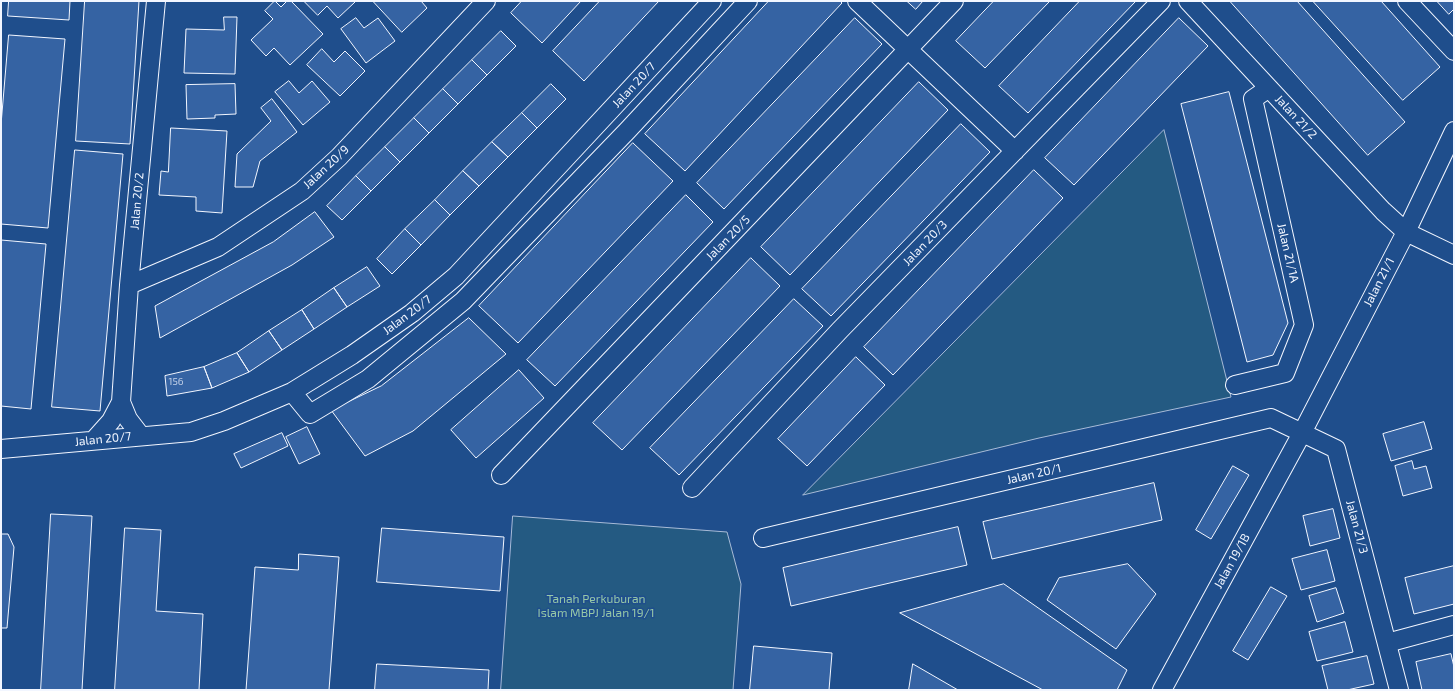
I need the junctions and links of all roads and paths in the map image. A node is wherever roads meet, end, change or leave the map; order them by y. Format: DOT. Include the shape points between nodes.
graph roads {
  1 [pos="159,1"];
  2 [pos="486,1"];
  3 [pos="712,1"];
  4 [pos="748,1"];
  5 [pos="857,1"];
  6 [pos="954,1"];
  7 [pos="1161,1"];
  8 [pos="1188,1"];
  9 [pos="1407,1"];
  10 [pos="908,49"];
  11 [pos="1454,51"];
  12 [pos="1269,88"];
  13 [pos="1454,131"];
  14 [pos="1014,151"];
  15 [pos="1406,232"];
  16 [pos="1454,255"];
  17 [pos="130,285"];
  18 [pos="1235,385"];
  19 [pos="292,392"];
  20 [pos="121,402"];
  21 [pos="1302,433"];
  22 [pos="141,436"];
  23 [pos="94,440"];
  24 [pos="1,449"];
  25 [pos="501,475"];
  26 [pos="692,488"];
  27 [pos="763,538"];
  28 [pos="1454,625"];
  29 [pos="1387,642"];
  30 [pos="1162,690"];
  31 [pos="1399,690"];
  1 -- 17 [label="street, Jalan 20/2"];
  2 -- 17 [label="street, Jalan 20/9" via="339,157 302,191 218,247"];
  3 -- 19 [label="street, Jalan 20/7" via="456,276 412,313 358,351"];
  4 -- 19 [label="street, Jalan 20/7" via="463,301 368,379 310,414"];
  5 -- 10 [label="street"];
  6 -- 10 [label="street, Jalan 20/5"];
  7 -- 14 [label="street, Jalan 20/3"];
  8 -- 12 [label="street, Jalan 21/2"];
  9 -- 11 [label="street"];
  10 -- 14 [label="street"];
  10 -- 25 [label="street, Jalan 20/5"];
  12 -- 15 [label="street, Jalan 21/2" via="1383,211"];
  12 -- 18 [label="street, Jalan 21/1A" via="1253,100 1304,324 1285,373"];
  13 -- 15 [label="street, Jalan 21/1"];
  14 -- 26 [label="street, Jalan 20/3" via="840,330"];
  15 -- 16 [label="street, Jalan 21/2"];
  15 -- 21 [label="street, Jalan 21/1"];
  17 -- 20 [label="street, Jalan 20/2"];
  19 -- 22 [label="street, Jalan 20/7" via="191,432"];
  20 -- 22 [label="street, Jalan 20/2" via="128,419"];
  20 -- 23 [label="street, Jalan 20/2" via="111,421"];
  21 -- 27 [label="street, Jalan 20/1" via="1271,418"];
  21 -- 29 [label="street, Jalan 21/3" via="1336,449"];
  21 -- 30 [label="street, Jalan 19/1B"];
  22 -- 23 [label="street, Jalan 20/7"];
  23 -- 24 [label="street, Jalan 20/7"];
  28 -- 29 [label="street"];
  29 -- 31 [label="street, Jalan 21/3"];
}
